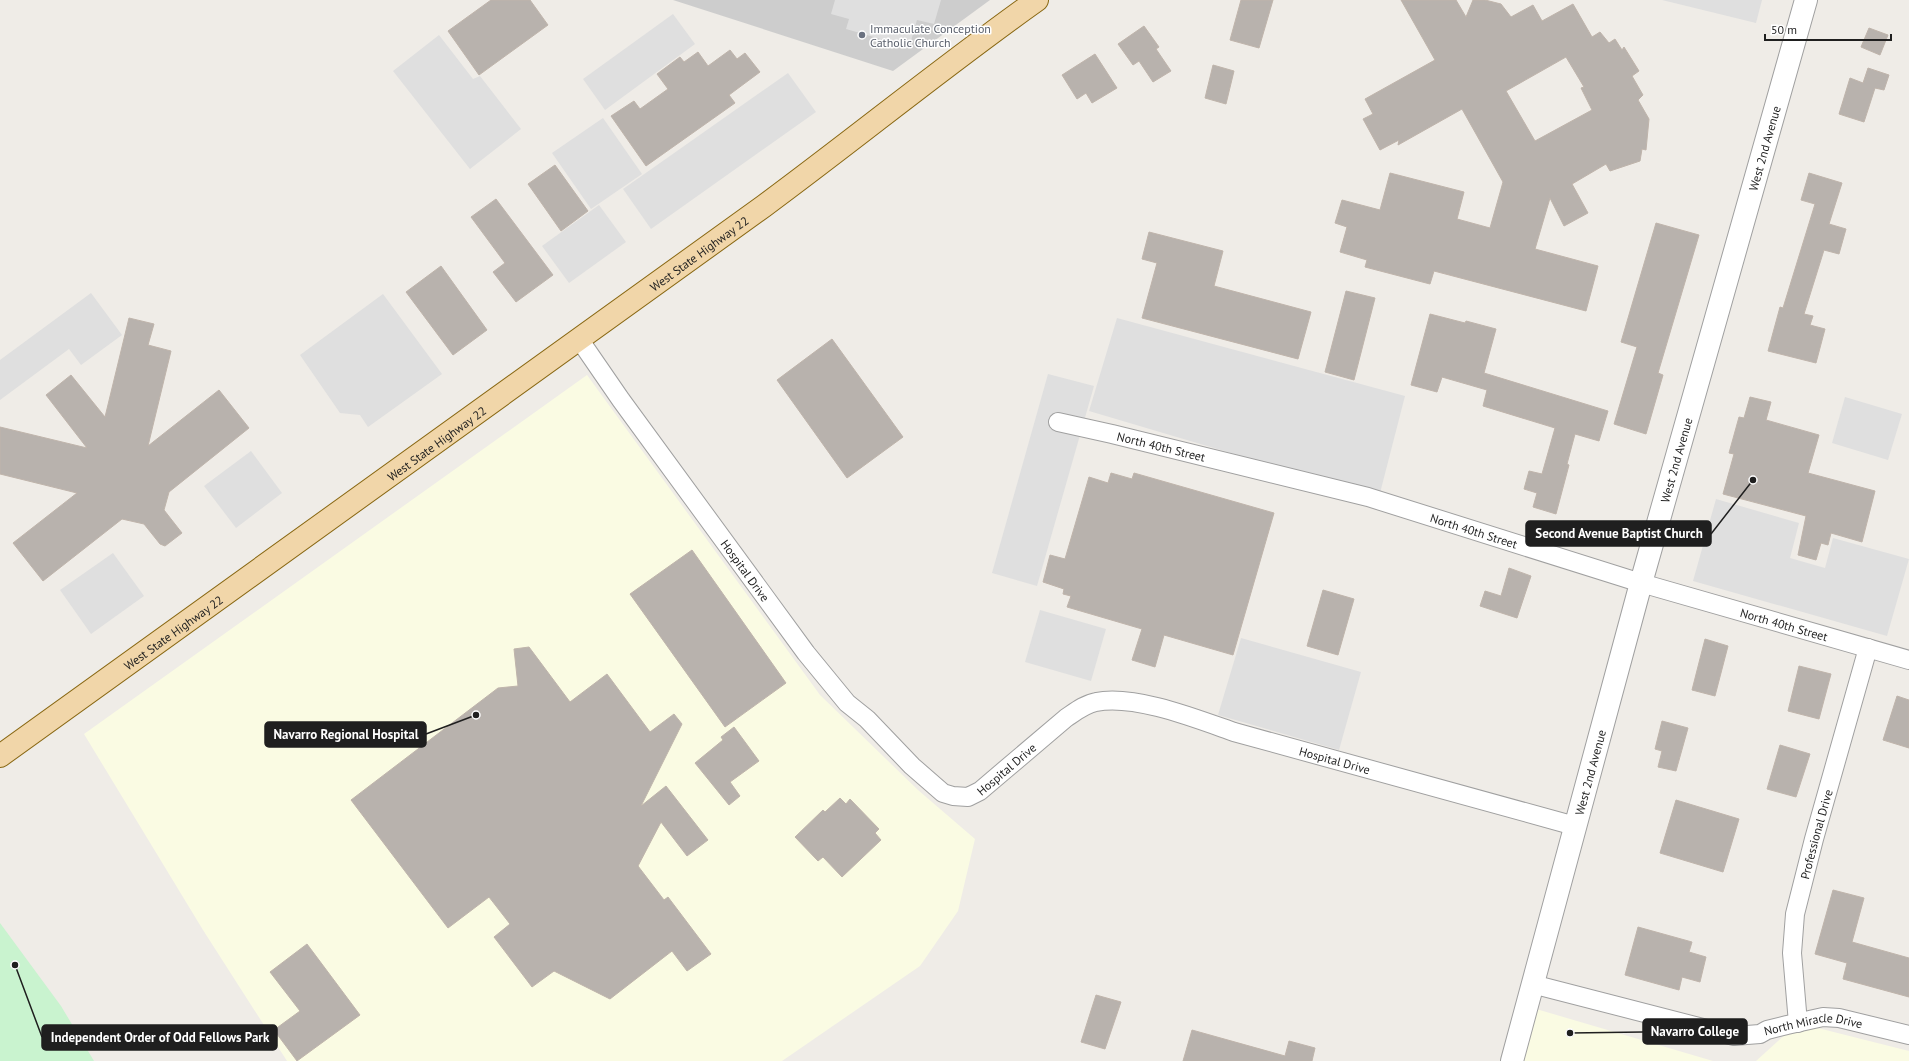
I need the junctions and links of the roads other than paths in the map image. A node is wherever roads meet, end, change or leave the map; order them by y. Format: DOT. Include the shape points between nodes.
graph roads {
  1 [pos="1037,0"];
  2 [pos="1806,0"];
  3 [pos="579,339"];
  4 [pos="1058,422"];
  5 [pos="1641,583"];
  6 [pos="1868,648"];
  7 [pos="1909,660"];
  8 [pos="0,756"];
  9 [pos="1575,826"];
  10 [pos="1532,984"];
  11 [pos="1798,1023"];
  12 [pos="1909,1035"];
  13 [pos="1512,1061"];
  1 -- 3 [label="main road, West State Highway 22" via="767,203"];
  2 -- 5 [label="street, West 2nd Avenue"];
  3 -- 8 [label="main road, West State Highway 22"];
  3 -- 9 [label="street, Hospital Drive" via="806,653 848,703 912,766 944,793 968,797 980,791 1066,718 1094,702 1112,700 1142,704 1195,718 1234,732"];
  4 -- 5 [label="street, North 40th Street" via="1368,497"];
  5 -- 6 [label="street, North 40th Street"];
  5 -- 9 [label="street, West 2nd Avenue"];
  6 -- 7 [label="street, North 40th Street"];
  6 -- 11 [label="street, Professional Drive" via="1795,914 1792,953"];
  9 -- 10 [label="street, West 2nd Avenue"];
  10 -- 11 [label="street, North Miracle Drive" via="1734,1036 1760,1034"];
  10 -- 13 [label="street, West 2nd Avenue"];
  11 -- 12 [label="street, North Miracle Drive" via="1823,1017 1839,1018"];
}
